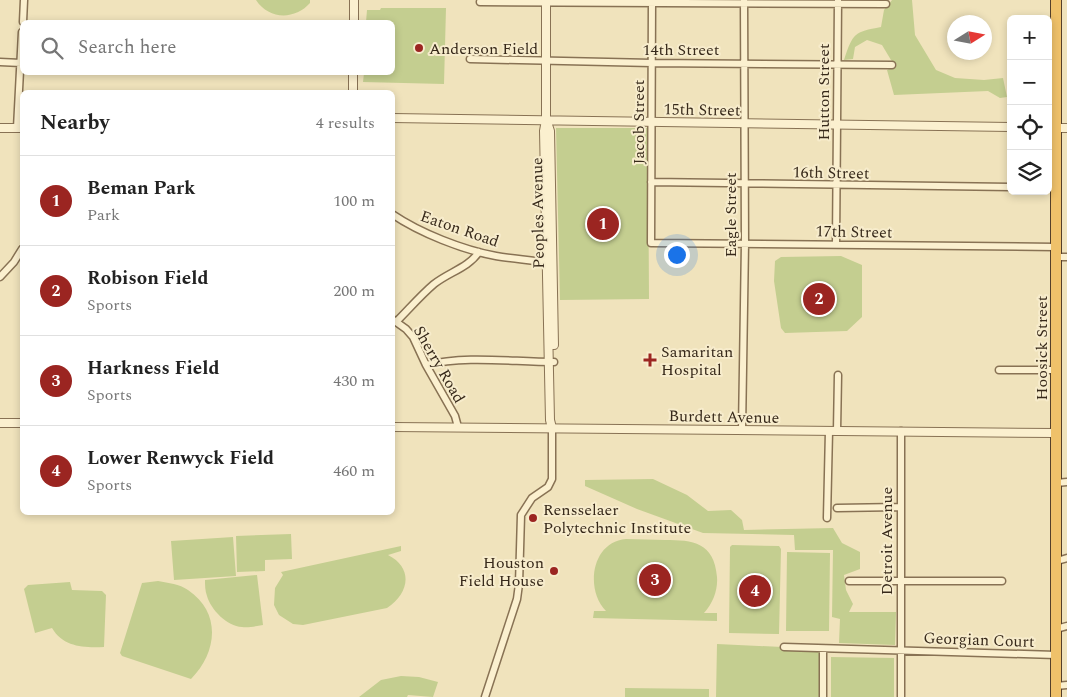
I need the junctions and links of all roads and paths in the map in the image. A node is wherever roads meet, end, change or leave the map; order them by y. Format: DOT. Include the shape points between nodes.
graph roads {
  1 [pos="24,0"];
  2 [pos="354,0"];
  3 [pos="1056,0"];
  4 [pos="546,1"];
  5 [pos="652,1"];
  6 [pos="480,2"];
  7 [pos="744,2"];
  8 [pos="838,2"];
  9 [pos="886,4"];
  10 [pos="23,20"];
  11 [pos="354,20"];
  12 [pos="470,59"];
  13 [pos="546,61"];
  14 [pos="0,62"];
  15 [pos="20,63"];
  16 [pos="652,63"];
  17 [pos="744,63"];
  18 [pos="892,64"];
  19 [pos="837,65"];
  20 [pos="21,75"];
  21 [pos="354,75"];
  22 [pos="21,90"];
  23 [pos="353,90"];
  24 [pos="395,118"];
  25 [pos="546,120"];
  26 [pos="652,122"];
  27 [pos="744,123"];
  28 [pos="837,125"];
  29 [pos="0,128"];
  30 [pos="20,128"];
  31 [pos="1007,128"];
  32 [pos="1052,128"];
  33 [pos="1067,128"];
  34 [pos="651,182"];
  35 [pos="744,184"];
  36 [pos="837,186"];
  37 [pos="1007,187"];
  38 [pos="1052,188"];
  39 [pos="395,216"];
  40 [pos="651,243"];
  41 [pos="744,243"];
  42 [pos="836,244"];
  43 [pos="20,252"];
  44 [pos="479,252"];
  45 [pos="1056,252"];
  46 [pos="1067,257"];
  47 [pos="549,263"];
  48 [pos="0,277"];
  49 [pos="395,320"];
  50 [pos="551,362"];
  51 [pos="426,366"];
  52 [pos="999,370"];
  53 [pos="1056,370"];
  54 [pos="838,375"];
  55 [pos="0,423"];
  56 [pos="20,423"];
  57 [pos="395,427"];
  58 [pos="458,427"];
  59 [pos="552,428"];
  60 [pos="742,430"];
  61 [pos="833,431"];
  62 [pos="901,432"];
  63 [pos="1055,433"];
  64 [pos="1062,483"];
  65 [pos="900,507"];
  66 [pos="837,508"];
  67 [pos="827,518"];
  68 [pos="1062,560"];
  69 [pos="849,581"];
  70 [pos="900,581"];
  71 [pos="1002,581"];
  72 [pos="1067,626"];
  73 [pos="1056,629"];
  74 [pos="784,647"];
  75 [pos="823,649"];
  76 [pos="900,650"];
  77 [pos="1056,655"];
  78 [pos="1067,685"];
  79 [pos="1056,692"];
  80 [pos="485,697"];
  81 [pos="823,697"];
  82 [pos="900,697"];
  1 -- 10 [label="street"];
  2 -- 11 [label="street"];
  3 -- 32 [label="highway, Hoosick Street"];
  4 -- 5 [label="street"];
  4 -- 6 [label="street"];
  4 -- 13 [label="street, Peoples Avenue"];
  5 -- 7 [label="street"];
  5 -- 16 [label="street, Jacob Street"];
  7 -- 8 [label="street"];
  7 -- 17 [label="street, Eagle Street"];
  8 -- 9 [label="street"];
  8 -- 19 [label="street, Hutton Street"];
  12 -- 13 [label="street, 14th Street"];
  13 -- 16 [label="street, 14th Street"];
  13 -- 25 [label="street, Peoples Avenue"];
  14 -- 15 [label="street"];
  16 -- 17 [label="street, 14th Street"];
  16 -- 26 [label="street, Jacob Street"];
  17 -- 19 [label="street, 14th Street"];
  17 -- 27 [label="street, Eagle Street"];
  18 -- 19 [label="street, 14th Street"];
  19 -- 28 [label="street, Hutton Street"];
  20 -- 22 [label="street"];
  21 -- 23 [label="street"];
  24 -- 25 [label="street, 15th Street"];
  25 -- 26 [label="street, 15th Street"];
  25 -- 47 [label="street, Peoples Avenue"];
  26 -- 27 [label="street, 15th Street"];
  26 -- 34 [label="street, Jacob Street"];
  27 -- 28 [label="street, 15th Street"];
  27 -- 35 [label="street, Eagle Street"];
  28 -- 31 [label="street, 15th Street"];
  28 -- 36 [label="street, Hutton Street"];
  29 -- 30 [label="street"];
  32 -- 33 [label="street"];
  34 -- 35 [label="street, 16th Street"];
  34 -- 40 [label="street, Jacob Street"];
  35 -- 36 [label="street, 16th Street"];
  35 -- 41 [label="street, Eagle Street"];
  36 -- 37 [label="street, 16th Street"];
  36 -- 42 [label="street, Hutton Street"];
  38 -- 45 [label="highway, Hoosick Street"];
  39 -- 44 [label="street, Eaton Road" via="419,230"];
  40 -- 41 [label="street, 17th Street"];
  41 -- 42 [label="street, 17th Street"];
  41 -- 60 [label="street, Eagle Street"];
  42 -- 45 [label="street, 17th Street"];
  43 -- 48 [label="street"];
  44 -- 47 [label="street, Eaton Road"];
  44 -- 49 [label="street" via="474,260 434,284"];
  45 -- 46 [label="street, 17th Street"];
  45 -- 53 [label="highway, Hoosick Street"];
  47 -- 50 [label="street, Peoples Avenue"];
  49 -- 51 [label="street, Sherry Road" via="413,337"];
  50 -- 51 [label="street" via="463,361"];
  50 -- 59 [label="street, Peoples Avenue"];
  51 -- 58 [label="street, Sherry Road"];
  52 -- 53 [label="street"];
  53 -- 63 [label="highway, Hoosick Street"];
  54 -- 61 [label="street"];
  55 -- 56 [label="street"];
  57 -- 58 [label="street, Burdett Avenue"];
  58 -- 59 [label="street, Burdett Avenue"];
  59 -- 60 [label="street, Burdett Avenue"];
  59 -- 80 [label="street, Peoples Avenue" via="552,479 548,487 532,498 521,515 518,592"];
  60 -- 61 [label="street, Burdett Avenue"];
  61 -- 62 [label="street, Burdett Avenue"];
  61 -- 67 [label="street"];
  62 -- 63 [label="street, Burdett Avenue"];
  62 -- 65 [label="street, Detroit Avenue"];
  63 -- 64 [label="highway, Hoosick Street"];
  64 -- 68 [label="highway, Hoosick Street"];
  65 -- 66 [label="street"];
  65 -- 70 [label="street, Detroit Avenue"];
  68 -- 73 [label="highway, Hoosick Street"];
  69 -- 70 [label="street"];
  70 -- 71 [label="street"];
  70 -- 76 [label="street, Detroit Avenue"];
  72 -- 73 [label="street"];
  73 -- 77 [label="highway, Hoosick Street"];
  74 -- 75 [label="street, Georgian Court"];
  75 -- 76 [label="street, Georgian Court"];
  75 -- 81 [label="street"];
  76 -- 77 [label="street, Georgian Court"];
  76 -- 82 [label="street, Detroit Avenue"];
  77 -- 79 [label="highway, Hoosick Street"];
  78 -- 79 [label="street"];
}
